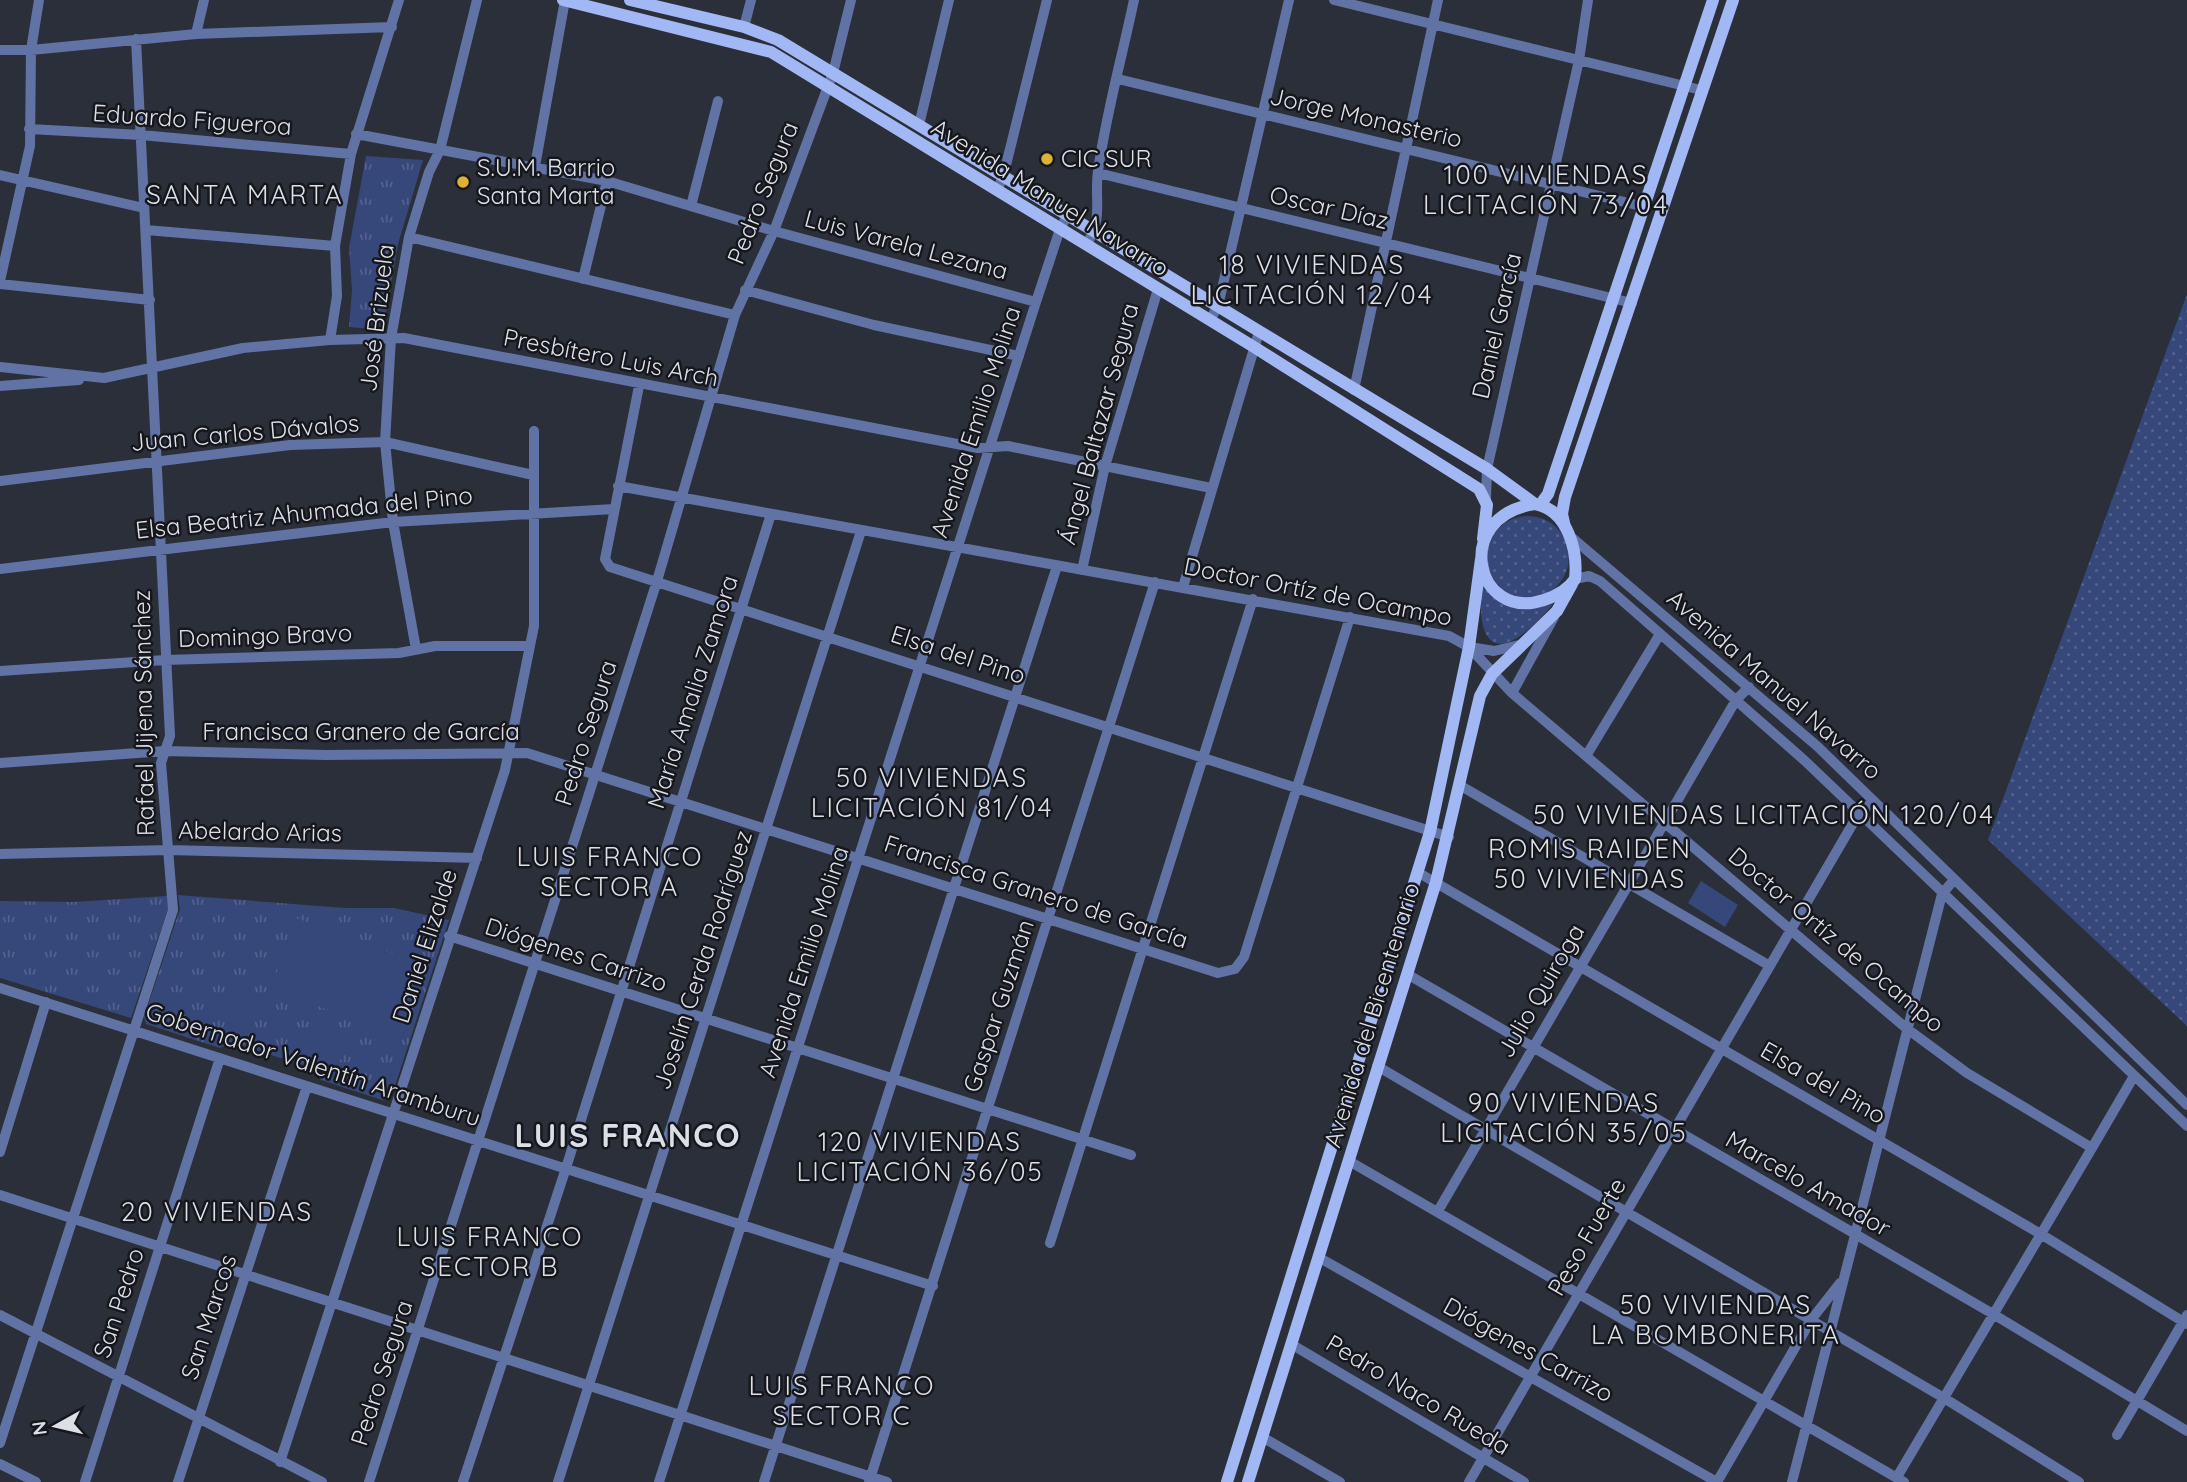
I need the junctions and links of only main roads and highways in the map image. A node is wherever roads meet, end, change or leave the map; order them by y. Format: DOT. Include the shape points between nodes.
graph roads {
  1 [pos="565,0"];
  2 [pos="630,0"];
  3 [pos="1713,0"];
  4 [pos="1732,0"];
  5 [pos="658,3"];
  6 [pos="1538,504"];
  7 [pos="1567,531"];
  8 [pos="1483,538"];
  9 [pos="1480,559"];
  10 [pos="1573,582"];
  11 [pos="1227,1482"];
  12 [pos="1248,1482"];
  1 -- 8 [label="main road, Avenida Manuel Navarro" via="755,46 828,87 1468,482 1486,498"];
  2 -- 5 [label="main road, Avenida Manuel Navarro"];
  3 -- 6 [label="main road" via="1548,494"];
  4 -- 7 [label="main road" via="1562,506"];
  5 -- 6 [label="main road, Avenida Manuel Navarro" via="770,35"];
  6 -- 7 [label="main road"];
  6 -- 8 [label="main road" via="1504,514"];
  7 -- 10 [label="main road" via="1576,552"];
  8 -- 9 [label="main road"];
  9 -- 10 [label="main road" via="1494,589 1517,603 1552,597"];
  9 -- 11 [label="main road, Avenida del Bicentenario" via="1469,647 1419,873"];
  10 -- 12 [label="main road, Avenida del Bicentenario" via="1557,611 1492,674 1479,699 1436,882"];
}
